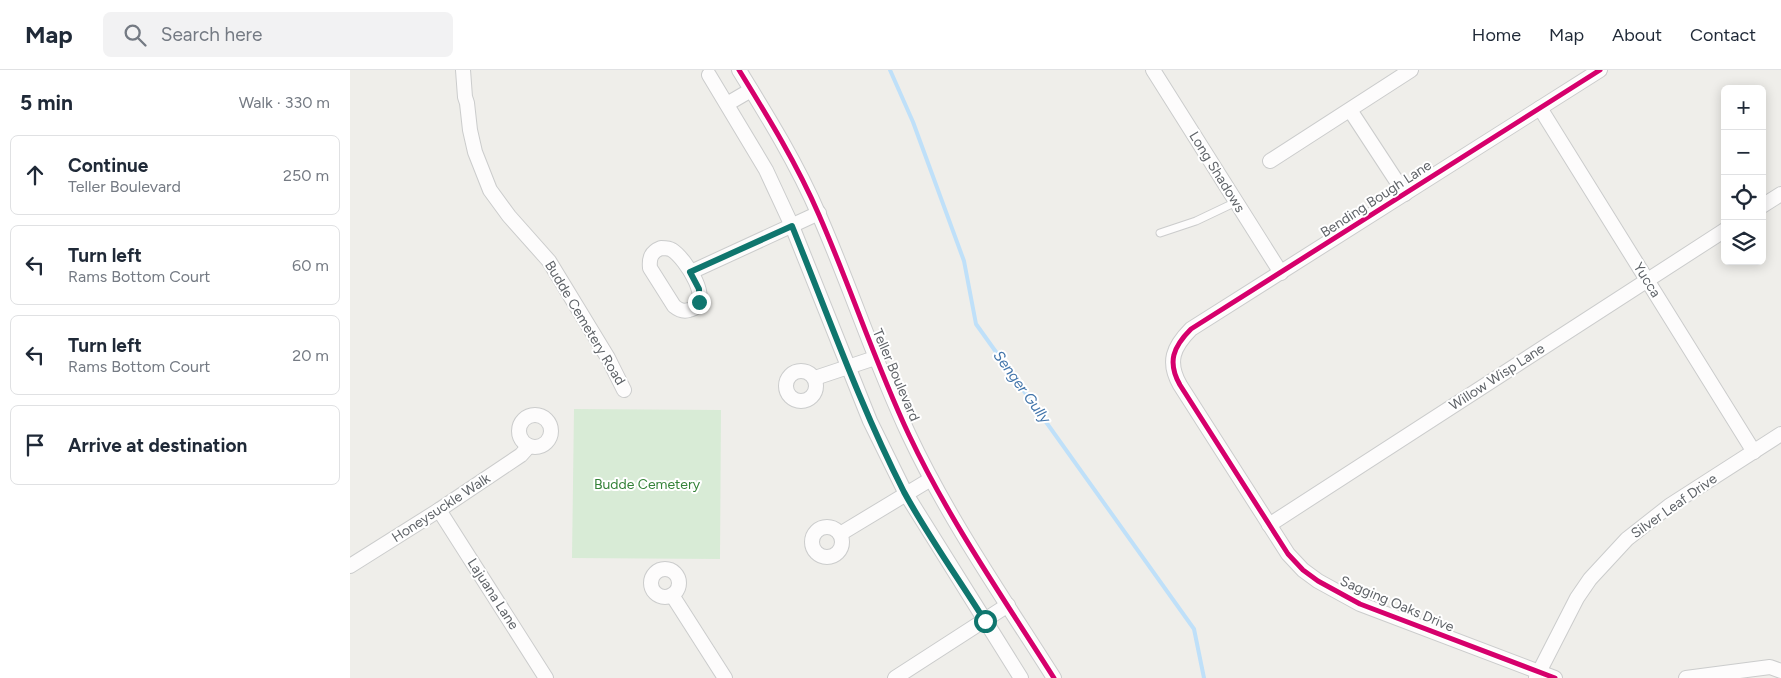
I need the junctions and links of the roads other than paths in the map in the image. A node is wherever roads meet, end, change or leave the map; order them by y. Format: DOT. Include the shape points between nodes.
graph roads {
  1 [pos="463,70"];
  2 [pos="738,70"];
  3 [pos="1153,70"];
  4 [pos="1411,70"];
  5 [pos="1600,70"];
  6 [pos="709,75"];
  7 [pos="751,90"];
  8 [pos="727,104"];
  9 [pos="1540,108"];
  10 [pos="1350,110"];
  11 [pos="1270,161"];
  12 [pos="1405,194"];
  13 [pos="1781,194"];
  14 [pos="1236,202"];
  15 [pos="1766,203"];
  16 [pos="819,214"];
  17 [pos="792,226"];
  18 [pos="1160,233"];
  19 [pos="1721,233"];
  20 [pos="690,272"];
  21 [pos="1281,273"];
  22 [pos="1647,280"];
  23 [pos="1172,356"];
  24 [pos="875,358"];
  25 [pos="848,367"];
  26 [pos="815,378"];
  27 [pos="624,390"];
  28 [pos="1781,434"];
  29 [pos="529,446"];
  30 [pos="1754,452"];
  31 [pos="931,479"];
  32 [pos="906,494"];
  33 [pos="439,510"];
  34 [pos="1268,525"];
  35 [pos="840,534"];
  36 [pos="350,566"];
  37 [pos="672,596"];
  38 [pos="1008,606"];
  39 [pos="985,621"];
  40 [pos="1777,668"];
  41 [pos="1537,675"];
  42 [pos="546,678"];
  43 [pos="725,678"];
  44 [pos="895,678"];
  45 [pos="1021,678"];
  46 [pos="1054,678"];
  47 [pos="1555,678"];
  48 [pos="1686,678"];
  1 -- 27 [label="street, Budde Cemetery Road" via="474,152 490,190 554,268"];
  2 -- 7 [label="street, Teller Boulevard"];
  3 -- 14 [label="street, Long Shadows"];
  4 -- 10 [label="street"];
  5 -- 9 [label="street, Bending Bough Lane"];
  6 -- 8 [label="street"];
  7 -- 8 [label="street"];
  7 -- 16 [label="street, Teller Boulevard" via="781,138"];
  8 -- 17 [label="street" via="766,170"];
  9 -- 12 [label="street, Bending Bough Lane"];
  9 -- 22 [label="street, Yucca"];
  10 -- 11 [label="street"];
  10 -- 12 [label="street"];
  12 -- 21 [label="street, Bending Bough Lane"];
  13 -- 15 [label="street"];
  14 -- 18 [label="lane"];
  14 -- 21 [label="street, Long Shadows"];
  16 -- 17 [label="street"];
  16 -- 24 [label="street, Teller Boulevard"];
  17 -- 20 [label="street"];
  17 -- 25 [label="street"];
  19 -- 22 [label="street, Willow Wisp Lane"];
  20 -- 20 [label="street" via="699,289 699,302 691,310 680,310 674,306 650,268 651,255 661,248 673,251"];
  21 -- 23 [label="street, Bending Bough Lane" via="1191,329"];
  22 -- 30 [label="street, Yucca"];
  22 -- 34 [label="street, Willow Wisp Lane"];
  23 -- 34 [label="street, Sagging Oaks Drive" via="1180,385"];
  24 -- 25 [label="street"];
  24 -- 31 [label="street, Teller Boulevard"];
  25 -- 26 [label="street"];
  25 -- 32 [label="street"];
  28 -- 30 [label="street, Silver Leaf Drive"];
  29 -- 33 [label="street, Honeysuckle Walk" via="521,455"];
  30 -- 41 [label="street, Silver Leaf Drive" via="1669,506 1627,539 1577,598"];
  31 -- 32 [label="street"];
  31 -- 38 [label="street, Teller Boulevard"];
  32 -- 35 [label="street"];
  32 -- 39 [label="street"];
  33 -- 36 [label="street, Honeysuckle Walk"];
  33 -- 42 [label="street, Lajuana Lane"];
  34 -- 41 [label="street, Sagging Oaks Drive" via="1303,570 1337,592"];
  37 -- 43 [label="street"];
  38 -- 39 [label="street"];
  38 -- 46 [label="street, Teller Boulevard"];
  39 -- 44 [label="street"];
  39 -- 45 [label="street"];
  40 -- 48 [label="street"];
  41 -- 47 [label="street, Sagging Oaks Drive"];
}
